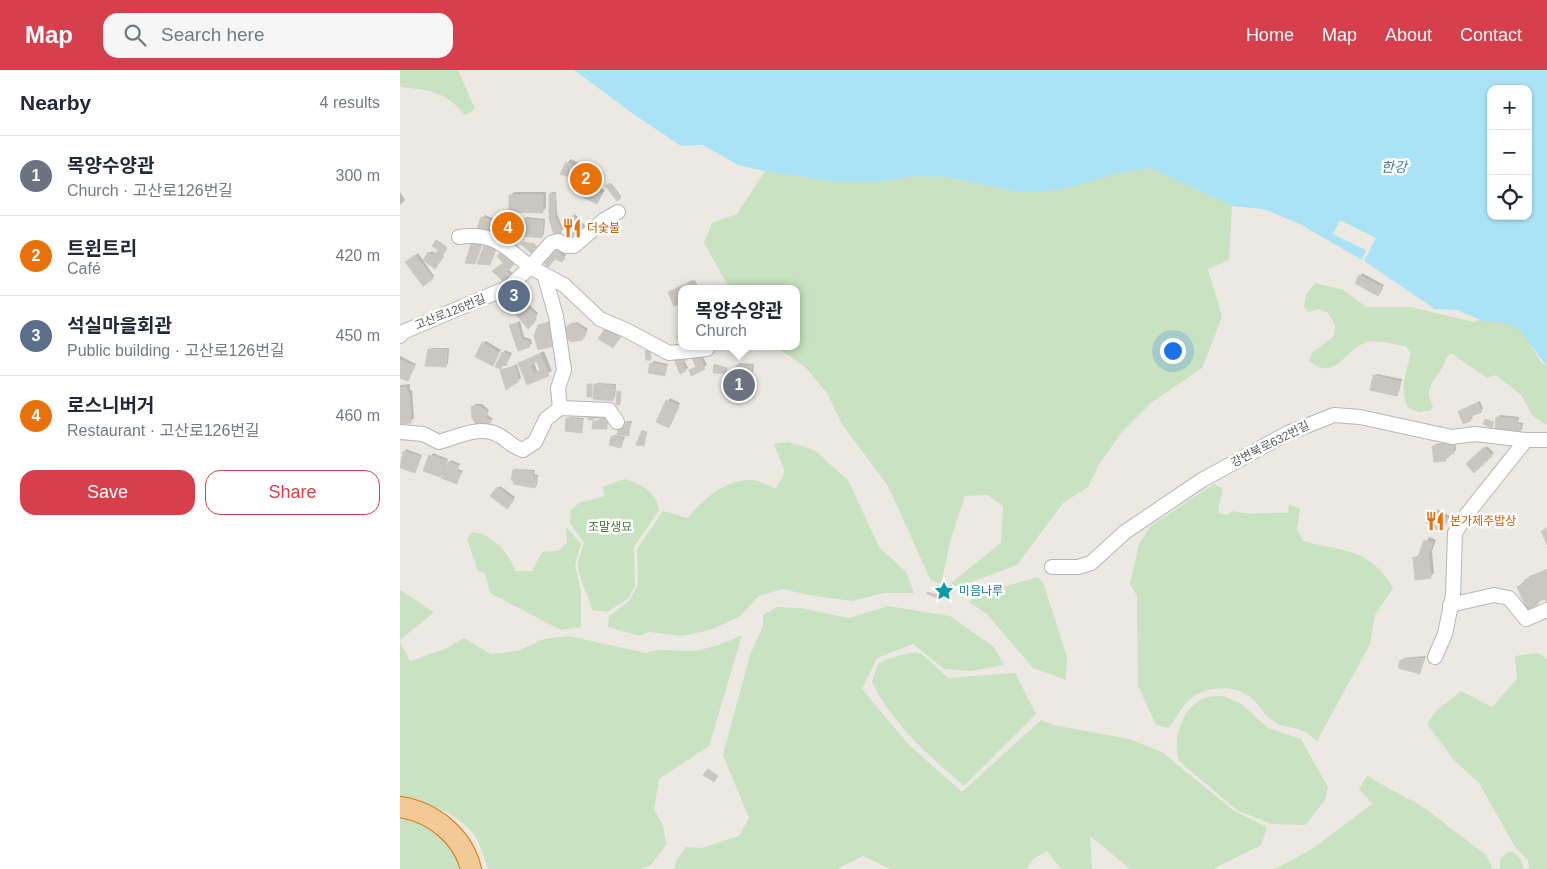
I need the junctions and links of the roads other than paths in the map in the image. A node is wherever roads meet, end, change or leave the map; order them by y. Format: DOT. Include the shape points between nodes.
graph roads {
  1 [pos="618,212"];
  2 [pos="458,237"];
  3 [pos="530,267"];
  4 [pos="544,274"];
  5 [pos="400,336"];
  6 [pos="697,350"];
  7 [pos="560,408"];
  8 [pos="617,422"];
  9 [pos="400,432"];
  10 [pos="1526,440"];
  11 [pos="1547,440"];
  12 [pos="1052,567"];
  13 [pos="1450,605"];
  14 [pos="1547,610"];
  15 [pos="1436,657"];
  16 [pos="400,807"];
  17 [pos="471,869"];
  1 -- 3 [label="street, 고산로126번길" via="574,246 558,241 551,243"];
  2 -- 3 [label="street" via="476,235 494,239"];
  3 -- 4 [label="street"];
  3 -- 5 [label="street, 고산로126번길" via="509,287"];
  4 -- 6 [label="street" via="564,285 600,319 668,353"];
  4 -- 7 [label="street" via="556,316 564,370 558,388"];
  7 -- 8 [label="street" via="609,410"];
  7 -- 9 [label="street" via="546,419 535,442 523,450 486,430 439,442 423,434"];
  10 -- 11 [label="street, 강변북로632번길"];
  10 -- 12 [label="street, 강변북로632번길" via="1475,434 1452,437 1360,417 1326,417 1288,432 1202,480 1125,532 1091,563 1078,567"];
  10 -- 13 [label="street" via="1455,533 1455,573"];
  13 -- 14 [label="street" via="1494,595 1509,598 1526,619"];
  13 -- 15 [label="street" via="1445,634"];
  16 -- 17 [label="highway" via="426,814 454,835"];
}
